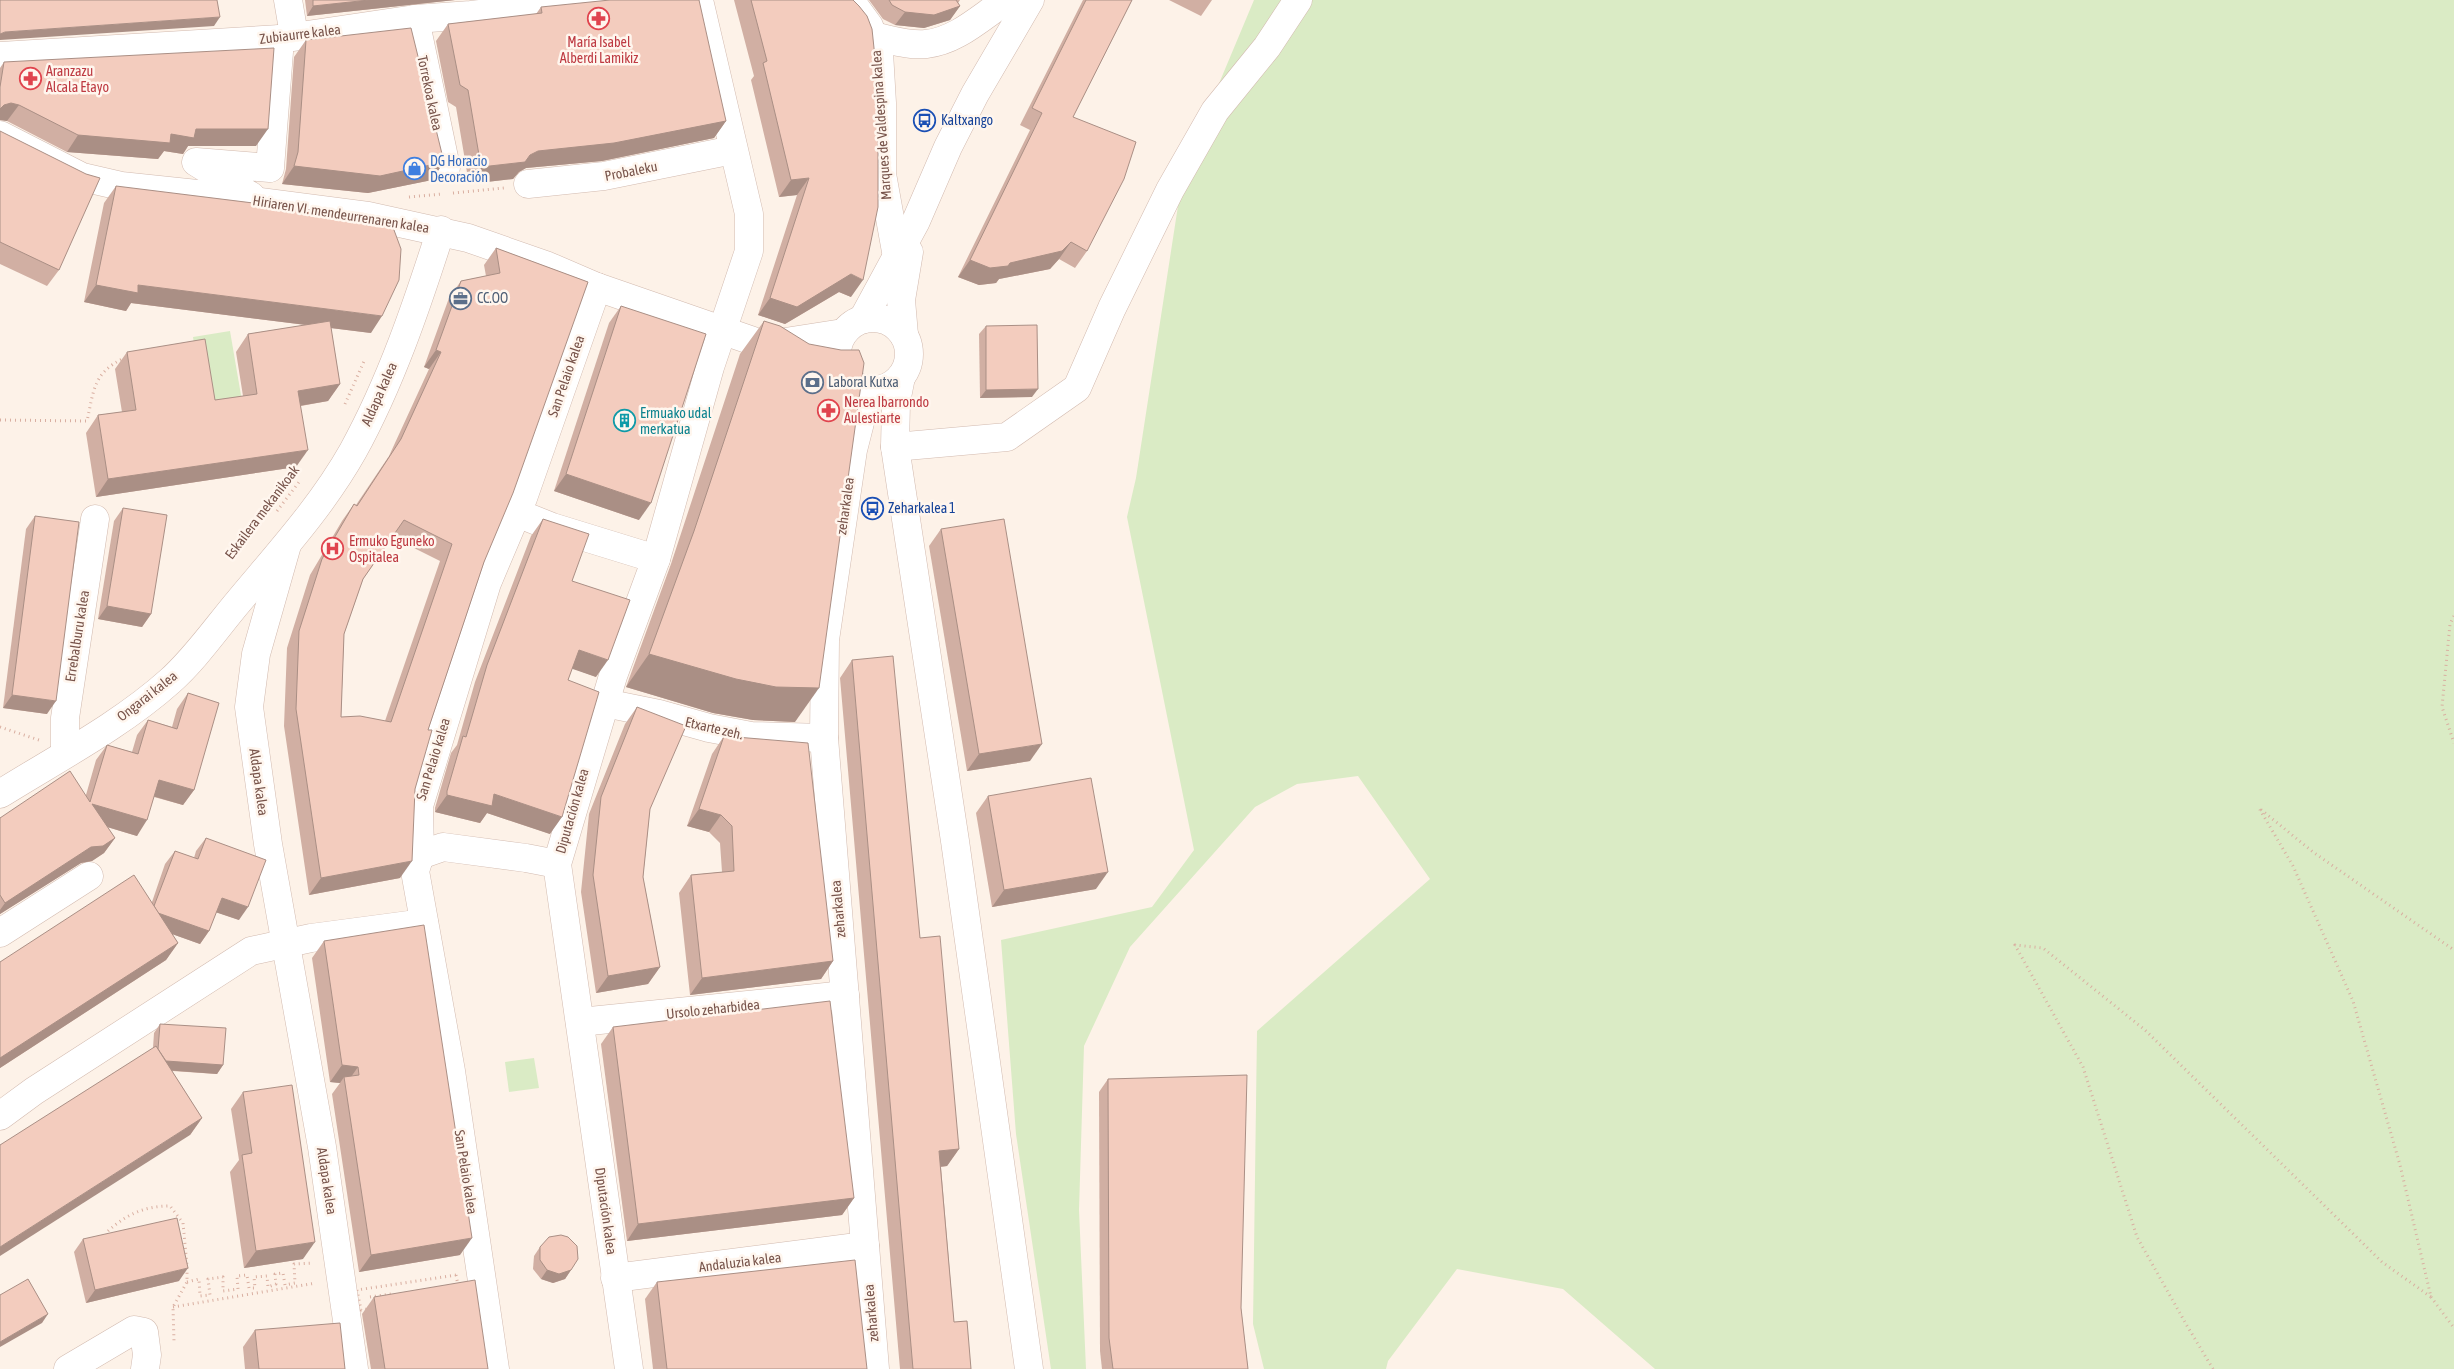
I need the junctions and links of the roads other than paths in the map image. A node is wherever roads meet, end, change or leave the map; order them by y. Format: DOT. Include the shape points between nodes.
graph roads {
  1 [pos="288,0"];
  2 [pos="598,0"];
  3 [pos="699,0"];
  4 [pos="850,0"];
  5 [pos="1007,0"];
  6 [pos="1030,0"];
  7 [pos="1298,0"];
  8 [pos="471,8"];
  9 [pos="415,19"];
  10 [pos="872,36"];
  11 [pos="287,37"];
  12 [pos="0,56"];
  13 [pos="0,135"];
  14 [pos="733,150"];
  15 [pos="446,167"];
  16 [pos="528,184"];
  17 [pos="259,201"];
  18 [pos="916,221"];
  19 [pos="441,230"];
  20 [pos="897,257"];
  21 [pos="597,288"];
  22 [pos="853,326"];
  23 [pos="722,329"];
  24 [pos="904,335"];
  25 [pos="764,346"];
  26 [pos="901,377"];
  27 [pos="858,383"];
  28 [pos="895,444"];
  29 [pos="517,513"];
  30 [pos="95,519"];
  31 [pos="286,545"];
  32 [pos="656,559"];
  33 [pos="606,703"];
  34 [pos="824,738"];
  35 [pos="65,754"];
  36 [pos="0,794"];
  37 [pos="420,855"];
  38 [pos="557,864"];
  39 [pos="89,876"];
  40 [pos="424,923"];
  41 [pos="0,933"];
  42 [pos="286,943"];
  43 [pos="845,995"];
  44 [pos="580,1022"];
  45 [pos="0,1116"];
  46 [pos="865,1246"];
  47 [pos="615,1278"];
  48 [pos="68,1369"];
  49 [pos="145,1369"];
  50 [pos="354,1369"];
  51 [pos="495,1369"];
  52 [pos="629,1369"];
  53 [pos="875,1369"];
  54 [pos="1029,1369"];
  1 -- 11 [label="street"];
  2 -- 8 [label="street, Zubiaurre kalea"];
  3 -- 14 [label="street"];
  4 -- 10 [label="street, Marques de Valdespina kalea" via="867,23"];
  5 -- 10 [label="street" via="958,34 943,40 926,44"];
  6 -- 18 [label="street" via="975,94"];
  7 -- 28 [label="street" via="1267,47 1215,111 1170,190 1077,388 1007,437"];
  8 -- 9 [label="street, Zubiaurre kalea"];
  9 -- 11 [label="street, Zubiaurre kalea"];
  9 -- 15 [label="street, Torrekoa kalea"];
  10 -- 20 [label="street, Marques de Valdespina kalea" via="878,52 882,95 882,174"];
  11 -- 12 [label="street, Zubiaurre kalea"];
  11 -- 17 [label="street" via="270,168 196,162"];
  13 -- 17 [label="street, Hiriaren VI. mendeurrenaren kalea" via="82,177 121,186"];
  14 -- 16 [label="street, Probaleku" via="604,176"];
  14 -- 23 [label="street" via="749,214 749,251"];
  17 -- 19 [label="street, Hiriaren VI. mendeurrenaren kalea"];
  18 -- 20 [label="street"];
  18 -- 24 [label="street" via="901,300"];
  19 -- 21 [label="street, Hiriaren VI. mendeurrenaren kalea" via="548,266"];
  19 -- 31 [label="street, Aldapa kalea" via="414,310 357,443 325,496"];
  20 -- 22 [label="street"];
  21 -- 23 [label="street, Hiriaren VI. mendeurrenaren kalea"];
  21 -- 29 [label="street, San Pelaio kalea"];
  22 -- 24 [label="street" via="875,318 897,326"];
  22 -- 25 [label="street"];
  22 -- 27 [label="street" via="838,344"];
  23 -- 25 [label="street, Hiriaren VI. mendeurrenaren kalea"];
  23 -- 32 [label="street, Diputación kalea"];
  24 -- 26 [label="street" via="910,356"];
  25 -- 27 [label="street, Hiriaren VI. mendeurrenaren kalea" via="789,362 808,365"];
  26 -- 27 [label="street" via="884,389"];
  26 -- 28 [label="street" via="896,402"];
  27 -- 28 [label="street"];
  27 -- 34 [label="street, zeharkalea" via="849,416 853,450 825,640"];
  28 -- 54 [label="street"];
  29 -- 32 [label="street"];
  29 -- 37 [label="street, San Pelaio kalea" via="487,583 419,806"];
  30 -- 35 [label="street, Errebalburu kalea" via="65,718"];
  31 -- 35 [label="street, Ongarai kalea" via="170,681 120,719"];
  31 -- 42 [label="street, Aldapa kalea" via="256,654 249,707"];
  32 -- 33 [label="street, Diputación kalea"];
  33 -- 34 [label="street, Etxarte zeh." via="751,736"];
  33 -- 38 [label="street, Diputación kalea"];
  34 -- 43 [label="street, zeharkalea"];
  35 -- 36 [label="street, Ongarai kalea"];
  37 -- 38 [label="street" via="443,847"];
  37 -- 40 [label="street, San Pelaio kalea" via="415,871"];
  38 -- 44 [label="street, Diputación kalea"];
  39 -- 41 [label="street"];
  40 -- 42 [label="street"];
  40 -- 51 [label="street, San Pelaio kalea" via="438,988"];
  42 -- 45 [label="street" via="251,951"];
  42 -- 50 [label="street, Aldapa kalea" via="352,1299"];
  43 -- 44 [label="street, Ursolo zeharbidea"];
  43 -- 46 [label="street, zeharkalea"];
  44 -- 47 [label="street, Diputación kalea"];
  46 -- 47 [label="street, Andaluzia kalea"];
  46 -- 53 [label="street, zeharkalea"];
  47 -- 52 [label="street, Diputación kalea"];
  48 -- 49 [label="street" via="134,1330 144,1332 148,1355"];
}
